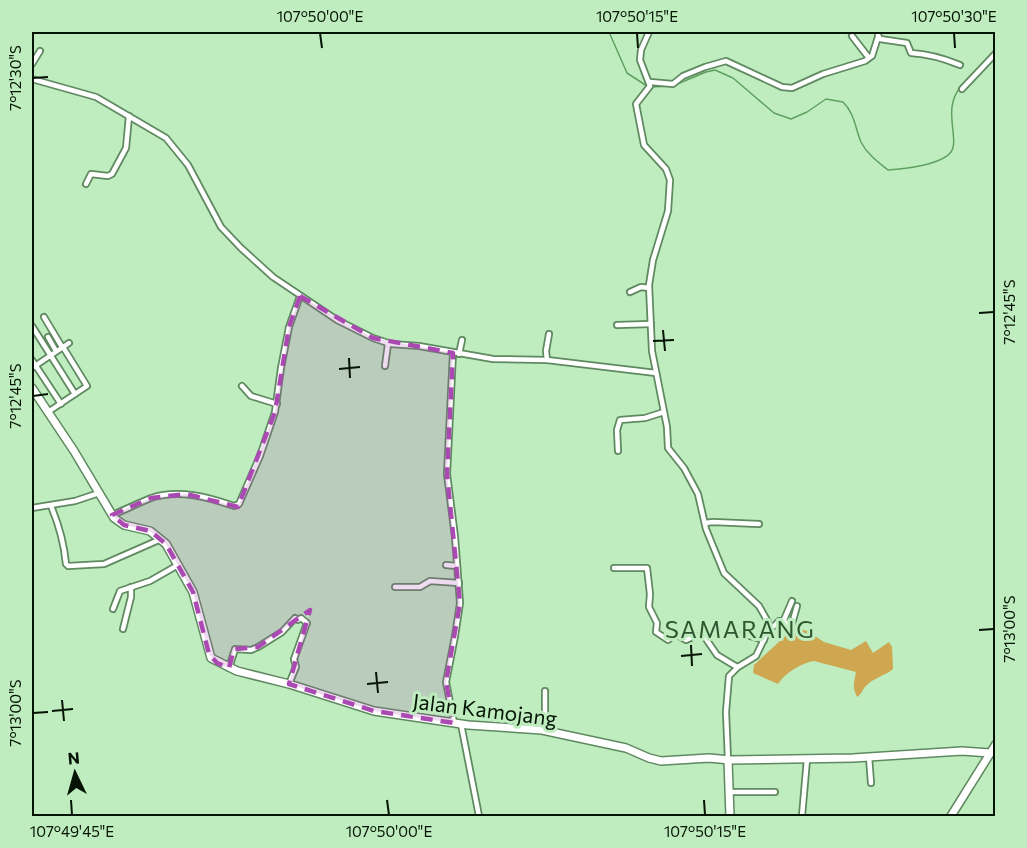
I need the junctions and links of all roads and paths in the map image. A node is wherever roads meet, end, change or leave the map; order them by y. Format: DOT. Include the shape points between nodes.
graph roads {
  1 [pos="649,32"];
  2 [pos="878,34"];
  3 [pos="852,36"];
  4 [pos="39,51"];
  5 [pos="996,53"];
  6 [pos="869,58"];
  7 [pos="32,64"];
  8 [pos="960,65"];
  9 [pos="32,79"];
  10 [pos="650,84"];
  11 [pos="962,89"];
  12 [pos="129,116"];
  13 [pos="86,184"];
  14 [pos="649,288"];
  15 [pos="630,292"];
  16 [pos="300,296"];
  17 [pos="44,317"];
  18 [pos="651,324"];
  19 [pos="32,326"];
  20 [pos="618,326"];
  21 [pos="549,334"];
  22 [pos="48,337"];
  23 [pos="462,340"];
  24 [pos="69,343"];
  25 [pos="388,344"];
  26 [pos="63,347"];
  27 [pos="57,351"];
  28 [pos="456,353"];
  29 [pos="50,356"];
  30 [pos="32,360"];
  31 [pos="547,360"];
  32 [pos="385,366"];
  33 [pos="33,367"];
  34 [pos="656,373"];
  35 [pos="242,386"];
  36 [pos="32,388"];
  37 [pos="75,394"];
  38 [pos="61,404"];
  39 [pos="276,404"];
  40 [pos="664,412"];
  41 [pos="47,413"];
  42 [pos="618,451"];
  43 [pos="99,493"];
  44 [pos="51,506"];
  45 [pos="32,508"];
  46 [pos="112,515"];
  47 [pos="705,523"];
  48 [pos="759,524"];
  49 [pos="160,539"];
  50 [pos="178,565"];
  51 [pos="446,565"];
  52 [pos="457,566"];
  53 [pos="614,568"];
  54 [pos="459,583"];
  55 [pos="131,587"];
  56 [pos="395,587"];
  57 [pos="792,601"];
  58 [pos="797,606"];
  59 [pos="113,609"];
  60 [pos="782,622"];
  61 [pos="768,628"];
  62 [pos="123,629"];
  63 [pos="743,634"];
  64 [pos="764,640"];
  65 [pos="229,668"];
  66 [pos="737,668"];
  67 [pos="289,684"];
  68 [pos="545,691"];
  69 [pos="458,724"];
  70 [pos="545,731"];
  71 [pos="996,744"];
  72 [pos="990,753"];
  73 [pos="869,757"];
  74 [pos="807,759"];
  75 [pos="728,760"];
  76 [pos="871,783"];
  77 [pos="729,792"];
  78 [pos="775,792"];
  79 [pos="479,816"];
  80 [pos="730,816"];
  81 [pos="802,816"];
  82 [pos="951,816"];
  1 -- 10 [label="street" via="639,60"];
  2 -- 6 [label="street"];
  2 -- 8 [label="street" via="884,40 907,43 911,53"];
  3 -- 6 [label="street"];
  4 -- 7 [label="street"];
  5 -- 11 [label="street"];
  6 -- 10 [label="street" via="792,88 726,61 705,66 673,84"];
  9 -- 12 [label="street" via="96,97"];
  10 -- 14 [label="street" via="636,104 642,140 666,169 670,184 668,211"];
  12 -- 13 [label="street" via="126,148 112,174 91,174"];
  12 -- 16 [label="street" via="168,139 188,165 229,236"];
  14 -- 15 [label="street"];
  14 -- 18 [label="street"];
  16 -- 25 [label="street" via="337,320"];
  16 -- 39 [label="street" via="289,327"];
  17 -- 26 [label="street"];
  18 -- 20 [label="street"];
  18 -- 34 [label="street"];
  19 -- 29 [label="street"];
  21 -- 31 [label="street"];
  22 -- 27 [label="street"];
  23 -- 28 [label="street"];
  24 -- 26 [label="street"];
  25 -- 28 [label="street"];
  25 -- 32 [label="street"];
  26 -- 27 [label="street"];
  26 -- 37 [label="street" via="87,385"];
  27 -- 29 [label="street"];
  28 -- 31 [label="street" via="493,359"];
  28 -- 52 [label="street" via="447,474"];
  29 -- 33 [label="street"];
  29 -- 37 [label="street"];
  30 -- 33 [label="street"];
  31 -- 34 [label="street"];
  33 -- 38 [label="street"];
  34 -- 40 [label="street"];
  35 -- 39 [label="street" via="251,396"];
  36 -- 41 [label="main road"];
  37 -- 38 [label="street"];
  38 -- 41 [label="street"];
  39 -- 46 [label="street" via="260,456 238,505 186,494 159,496"];
  40 -- 42 [label="street" via="620,420"];
  40 -- 47 [label="street" via="669,449 698,494"];
  41 -- 43 [label="main road"];
  43 -- 44 [label="street"];
  43 -- 46 [label="main road"];
  44 -- 45 [label="street"];
  44 -- 49 [label="street" via="67,566 106,563"];
  46 -- 49 [label="main road" via="124,525 150,531"];
  47 -- 48 [label="street"];
  47 -- 61 [label="street" via="724,573 762,610"];
  49 -- 50 [label="main road, Jalan Kamojang"];
  50 -- 55 [label="street"];
  50 -- 65 [label="main road, Jalan Kamojang" via="193,592 209,656"];
  51 -- 52 [label="street"];
  52 -- 54 [label="street"];
  53 -- 66 [label="street" via="647,568 649,607 657,623 656,632 668,640 675,634 687,640 704,636 717,655"];
  54 -- 56 [label="street" via="430,581 420,587"];
  54 -- 69 [label="street" via="456,636 446,677"];
  55 -- 59 [label="street" via="118,593"];
  55 -- 62 [label="street"];
  57 -- 60 [label="street"];
  58 -- 60 [label="street" via="792,624"];
  60 -- 61 [label="street"];
  61 -- 64 [label="street"];
  63 -- 64 [label="street"];
  64 -- 66 [label="street" via="755,657"];
  65 -- 67 [label="main road, Jalan Kamojang"];
  65 -- 67 [label="street" via="234,650 258,647 295,618 301,618 307,623"];
  66 -- 75 [label="street" via="728,683"];
  67 -- 69 [label="main road, Jalan Kamojang" via="374,711"];
  68 -- 70 [label="street"];
  69 -- 70 [label="main road, Jalan Kamojang"];
  69 -- 79 [label="street"];
  70 -- 75 [label="main road, Jalan Kamojang" via="626,748 661,761"];
  71 -- 72 [label="main road"];
  72 -- 73 [label="main road, Jalan Kamojang"];
  72 -- 82 [label="main road"];
  73 -- 74 [label="main road, Jalan Kamojang"];
  73 -- 76 [label="street"];
  74 -- 75 [label="main road, Jalan Kamojang"];
  74 -- 81 [label="street"];
  75 -- 77 [label="main road"];
  77 -- 78 [label="street"];
  77 -- 80 [label="main road"];
}
